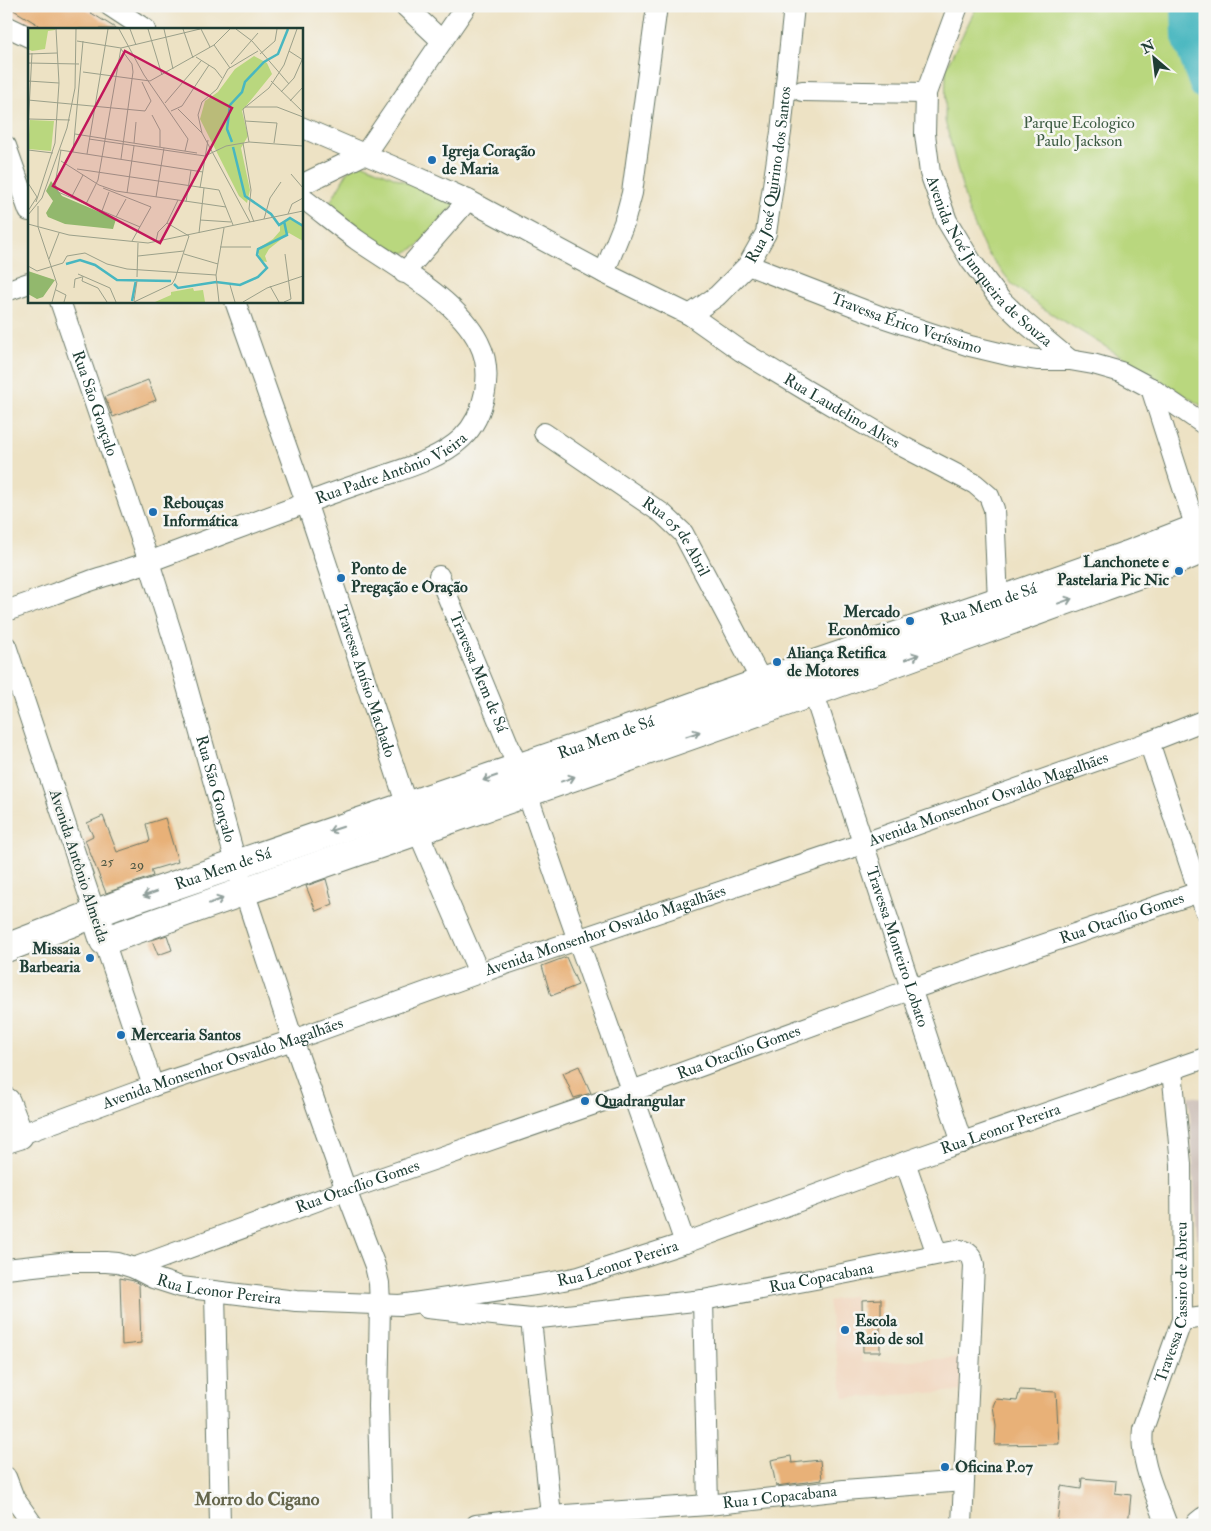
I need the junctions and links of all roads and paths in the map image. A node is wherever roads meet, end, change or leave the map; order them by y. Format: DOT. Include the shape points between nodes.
graph roads {
  1 [pos="110,6"];
  2 [pos="405,6"];
  3 [pos="466,6"];
  4 [pos="657,6"];
  5 [pos="794,6"];
  6 [pos="958,6"];
  7 [pos="6,26"];
  8 [pos="143,28"];
  9 [pos="28,37"];
  10 [pos="442,41"];
  11 [pos="802,91"];
  12 [pos="926,93"];
  13 [pos="302,127"];
  14 [pos="6,146"];
  15 [pos="365,154"];
  16 [pos="302,185"];
  17 [pos="302,198"];
  18 [pos="468,200"];
  19 [pos="28,207"];
  20 [pos="748,265"];
  21 [pos="404,272"];
  22 [pos="604,273"];
  23 [pos="28,283"];
  24 [pos="6,291"];
  25 [pos="60,302"];
  26 [pos="235,302"];
  27 [pos="690,315"];
  28 [pos="1070,360"];
  29 [pos="1151,388"];
  30 [pos="1205,425"];
  31 [pos="544,433"];
  32 [pos="306,502"];
  33 [pos="1203,542"];
  34 [pos="149,562"];
  35 [pos="439,576"];
  36 [pos="6,611"];
  37 [pos="994,611"];
  38 [pos="6,646"];
  39 [pos="809,680"];
  40 [pos="762,682"];
  41 [pos="1205,720"];
  42 [pos="1149,742"];
  43 [pos="518,768"];
  44 [pos="527,793"];
  45 [pos="412,818"];
  46 [pos="862,844"];
  47 [pos="236,864"];
  48 [pos="244,891"];
  49 [pos="1203,897"];
  50 [pos="95,913"];
  51 [pos="577,939"];
  52 [pos="104,941"];
  53 [pos="6,948"];
  54 [pos="479,973"];
  55 [pos="912,989"];
  56 [pos="293,1040"];
  57 [pos="1205,1058"];
  58 [pos="1172,1070"];
  59 [pos="153,1086"];
  60 [pos="632,1091"];
  61 [pos="6,1102"];
  62 [pos="13,1137"];
  63 [pos="962,1143"];
  64 [pos="906,1162"];
  65 [pos="346,1190"];
  66 [pos="685,1243"];
  67 [pos="937,1254"];
  68 [pos="134,1268"];
  69 [pos="6,1269"];
  70 [pos="214,1292"];
  71 [pos="703,1300"];
  72 [pos="380,1304"];
  73 [pos="400,1305"];
  74 [pos="1205,1317"];
  75 [pos="531,1319"];
  76 [pos="1182,1320"];
  77 [pos="6,1477"];
  78 [pos="964,1481"];
  79 [pos="708,1504"];
  80 [pos="551,1516"];
  81 [pos="1205,1521"];
  82 [pos="33,1525"];
  83 [pos="220,1525"];
  84 [pos="381,1525"];
  85 [pos="476,1525"];
  86 [pos="962,1525"];
  87 [pos="1167,1525"];
  88 [pos="1200,1525"];
  1 -- 8 [label="street"];
  2 -- 10 [label="street"];
  3 -- 10 [label="street"];
  4 -- 22 [label="street" via="632,193"];
  5 -- 20 [label="street, Rua José Quirino dos Santos" via="782,132 769,218 766,233"];
  6 -- 12 [label="street, Avenida Noé Junqueira de Souza"];
  7 -- 9 [label="street"];
  10 -- 15 [label="street"];
  11 -- 12 [label="street"];
  12 -- 28 [label="street, Avenida Noé Junqueira de Souza" via="924,134 930,172 947,221 971,261 1000,299"];
  13 -- 15 [label="street, Rua Laudelino Alves"];
  14 -- 19 [label="street"];
  15 -- 16 [label="street"];
  15 -- 18 [label="street, Rua Laudelino Alves"];
  17 -- 21 [label="street, Rua Padre Antônio Vieira"];
  18 -- 21 [label="street"];
  18 -- 22 [label="street, Rua Laudelino Alves"];
  20 -- 27 [label="street, Rua José Quirino dos Santos" via="717,296"];
  20 -- 28 [label="street, Travessa Érico Veríssimo" via="882,317 970,346 1037,360"];
  21 -- 32 [label="street, Rua Padre Antônio Vieira" via="450,307 480,343 487,383 480,409 460,440 437,454 412,466"];
  22 -- 27 [label="street, Rua Laudelino Alves"];
  23 -- 24 [label="street"];
  25 -- 34 [label="street, Rua São Gonçalo"];
  26 -- 32 [label="street, Travessa Anísio Machado"];
  27 -- 37 [label="street, Rua Laudelino Alves" via="740,351 898,444 975,484 988,496 994,510"];
  28 -- 29 [label="street, Avenida Noé Junqueira de Souza" via="1121,372"];
  29 -- 30 [label="street, Avenida Noé Junqueira de Souza"];
  29 -- 33 [label="street"];
  31 -- 40 [label="street, Rua 05 de Abril" via="663,514 683,533"];
  32 -- 34 [label="street, Rua Padre Antônio Vieira"];
  32 -- 45 [label="street, Travessa Anísio Machado"];
  33 -- 37 [label="street, Rua Mem de Sá"];
  34 -- 36 [label="street, Rua Padre Antônio Vieira"];
  34 -- 47 [label="street, Rua São Gonçalo"];
  35 -- 43 [label="street, Travessa Mem de Sá"];
  37 -- 39 [label="street, Rua Mem de Sá"];
  38 -- 50 [label="street, Avenida Antônio Almeida"];
  39 -- 40 [label="street, Rua Mem de Sá"];
  44 -- 39 [label="street, Rua Mem de Sá, one-way" via="646,750"];
  39 -- 46 [label="street, Travessa Monteiro Lobato"];
  40 -- 43 [label="street, Rua Mem de Sá"];
  41 -- 42 [label="street, Avenida Monsenhor Osvaldo Magalhães"];
  42 -- 46 [label="street, Avenida Monsenhor Osvaldo Magalhães"];
  42 -- 49 [label="street"];
  43 -- 45 [label="street, Rua Mem de Sá, one-way"];
  44 -- 45 [label="street, Rua Mem de Sá"];
  44 -- 51 [label="street"];
  45 -- 47 [label="street, Rua Mem de Sá, one-way"];
  45 -- 48 [label="street, Rua Mem de Sá"];
  45 -- 54 [label="street, Travessa Anísio Machado"];
  46 -- 51 [label="street, Avenida Monsenhor Osvaldo Magalhães"];
  46 -- 55 [label="street, Travessa Monteiro Lobato"];
  47 -- 48 [label="street, Rua São Gonçalo"];
  47 -- 50 [label="street, Rua Mem de Sá, one-way"];
  52 -- 48 [label="street, Rua Mem de Sá, one-way"];
  48 -- 56 [label="street, Rua São Gonçalo"];
  49 -- 55 [label="street, Rua Otacílio Gomes"];
  50 -- 52 [label="street, Avenida Antônio Almeida"];
  50 -- 53 [label="street, Rua Mem de Sá"];
  51 -- 54 [label="street, Avenida Monsenhor Osvaldo Magalhães"];
  51 -- 60 [label="street"];
  52 -- 59 [label="street, Avenida Antônio Almeida"];
  54 -- 56 [label="street, Avenida Monsenhor Osvaldo Magalhães"];
  55 -- 60 [label="street, Rua Otacílio Gomes"];
  55 -- 63 [label="street, Travessa Monteiro Lobato"];
  56 -- 59 [label="street, Avenida Monsenhor Osvaldo Magalhães"];
  56 -- 65 [label="street, Rua São Gonçalo"];
  57 -- 58 [label="street, Rua Leonor Pereira"];
  58 -- 63 [label="street, Rua Leonor Pereira"];
  58 -- 76 [label="street, Travessa Cassiro de Abreu" via="1181,1164"];
  59 -- 62 [label="street, Avenida Monsenhor Osvaldo Magalhães"];
  60 -- 65 [label="street, Rua Otacílio Gomes"];
  60 -- 66 [label="street"];
  61 -- 62 [label="street"];
  63 -- 64 [label="street, Rua Leonor Pereira"];
  64 -- 66 [label="street, Rua Leonor Pereira"];
  64 -- 67 [label="street"];
  65 -- 68 [label="street, Rua Otacílio Gomes"];
  65 -- 72 [label="street, Rua São Gonçalo" via="375,1266"];
  66 -- 73 [label="street, Rua Leonor Pereira" via="579,1277"];
  67 -- 71 [label="street, Rua Copacabana"];
  67 -- 78 [label="street, Rua Copacabana" via="960,1250 969,1252 974,1265"];
  68 -- 69 [label="street, Rua Leonor Pereira" via="92,1261"];
  68 -- 70 [label="street, Rua Leonor Pereira" via="168,1284"];
  70 -- 72 [label="street, Rua Leonor Pereira" via="296,1301"];
  70 -- 83 [label="street"];
  71 -- 75 [label="street, Rua Copacabana"];
  71 -- 79 [label="street"];
  72 -- 73 [label="street, Rua Leonor Pereira"];
  72 -- 84 [label="street, Rua São Gonçalo"];
  73 -- 75 [label="street, Rua Copacabana"];
  74 -- 76 [label="street"];
  75 -- 80 [label="street"];
  76 -- 87 [label="street, Travessa Cassiro de Abreu" via="1142,1439 1146,1465"];
  77 -- 82 [label="street" via="14,1498"];
  78 -- 79 [label="street, Rua 1 Copacabana"];
  78 -- 86 [label="street, Rua Copacabana"];
  79 -- 80 [label="street, Rua 1 Copacabana"];
  80 -- 85 [label="street, Rua 1 Copacabana"];
  81 -- 88 [label="street"];
}
